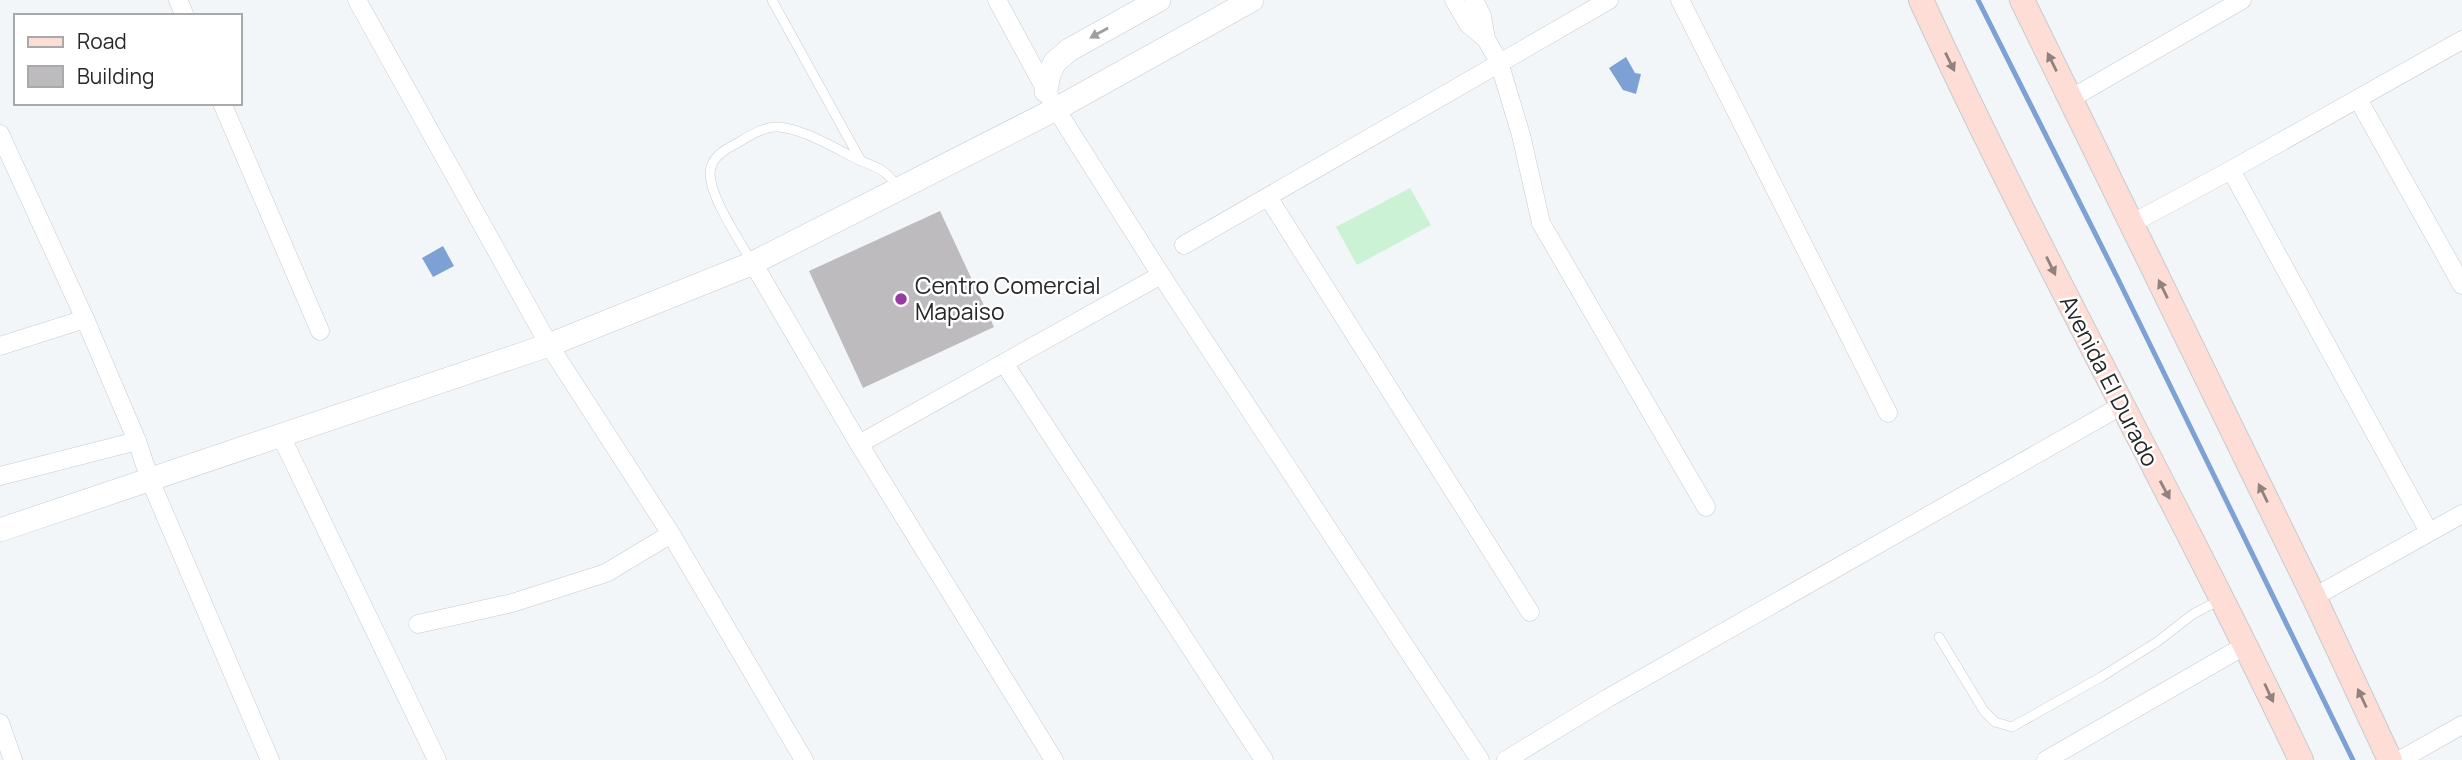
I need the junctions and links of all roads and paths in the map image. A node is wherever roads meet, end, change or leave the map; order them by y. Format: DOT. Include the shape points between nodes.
graph roads {
  1 [pos="357,0"];
  2 [pos="772,0"];
  3 [pos="997,0"];
  4 [pos="1158,0"];
  5 [pos="1454,0"];
  6 [pos="1474,0"];
  7 [pos="1609,0"];
  8 [pos="1680,0"];
  9 [pos="1921,0"];
  10 [pos="2022,0"];
  11 [pos="2242,0"];
  12 [pos="1243,2"];
  13 [pos="1486,39"];
  14 [pos="2462,40"];
  15 [pos="1499,62"];
  16 [pos="2070,99"];
  17 [pos="2358,99"];
  18 [pos="1051,100"];
  19 [pos="223,105"];
  20 [pos="0,134"];
  21 [pos="861,161"];
  22 [pos="2231,170"];
  23 [pos="898,188"];
  24 [pos="1268,197"];
  25 [pos="2131,224"];
  26 [pos="1184,245"];
  27 [pos="752,263"];
  28 [pos="1161,275"];
  29 [pos="2462,285"];
  30 [pos="85,319"];
  31 [pos="320,331"];
  32 [pos="549,345"];
  33 [pos="0,346"];
  34 [pos="1004,363"];
  35 [pos="2121,406"];
  36 [pos="1888,413"];
  37 [pos="281,436"];
  38 [pos="137,441"];
  39 [pos="859,444"];
  40 [pos="0,476"];
  41 [pos="150,480"];
  42 [pos="1706,507"];
  43 [pos="2462,514"];
  44 [pos="0,530"];
  45 [pos="2429,532"];
  46 [pos="671,534"];
  47 [pos="2314,597"];
  48 [pos="2222,599"];
  49 [pos="1530,612"];
  50 [pos="418,624"];
  51 [pos="1939,637"];
  52 [pos="2246,645"];
  53 [pos="0,724"];
  54 [pos="2462,725"];
  55 [pos="13,760"];
  56 [pos="271,760"];
  57 [pos="437,760"];
  58 [pos="804,760"];
  59 [pos="1054,760"];
  60 [pos="1264,760"];
  61 [pos="1480,760"];
  62 [pos="1506,760"];
  63 [pos="2046,760"];
  64 [pos="2301,760"];
  65 [pos="2390,760"];
  66 [pos="2400,760"];
  1 -- 32 [label="street"];
  2 -- 21 [label="lane"];
  3 -- 18 [label="street"];
  4 -- 18 [label="street, one-way" via="1055,62 1049,75"];
  5 -- 13 [label="street" via="1468,24"];
  6 -- 13 [label="street"];
  7 -- 15 [label="street"];
  8 -- 36 [label="street"];
  9 -- 35 [label="main road, Avenida El Durado, one-way"];
  16 -- 10 [label="main road, one-way"];
  11 -- 16 [label="street"];
  12 -- 18 [label="street"];
  13 -- 15 [label="street"];
  14 -- 17 [label="street"];
  15 -- 24 [label="street"];
  15 -- 42 [label="street" via="1541,223"];
  16 -- 25 [label="main road"];
  17 -- 22 [label="street"];
  17 -- 29 [label="street"];
  18 -- 23 [label="street"];
  18 -- 28 [label="street"];
  19 -- 31 [label="street"];
  20 -- 30 [label="street"];
  21 -- 23 [label="lane" via="883,170"];
  21 -- 27 [label="lane" via="777,127 762,130 714,158 710,174 719,205"];
  22 -- 25 [label="street"];
  22 -- 45 [label="street"];
  23 -- 27 [label="street"];
  24 -- 26 [label="street"];
  24 -- 49 [label="street"];
  47 -- 25 [label="main road, one-way"];
  27 -- 32 [label="street"];
  27 -- 39 [label="street"];
  28 -- 34 [label="street"];
  28 -- 61 [label="street"];
  30 -- 33 [label="street"];
  30 -- 38 [label="street"];
  32 -- 37 [label="street"];
  32 -- 46 [label="street"];
  34 -- 39 [label="street"];
  34 -- 60 [label="street"];
  35 -- 48 [label="main road, Avenida El Durado, one-way"];
  35 -- 62 [label="street"];
  37 -- 41 [label="street"];
  37 -- 57 [label="street"];
  38 -- 40 [label="street"];
  38 -- 41 [label="street"];
  39 -- 59 [label="street"];
  41 -- 44 [label="street"];
  41 -- 56 [label="street"];
  43 -- 45 [label="street"];
  45 -- 47 [label="street"];
  46 -- 50 [label="street" via="606,573 512,603"];
  46 -- 58 [label="street"];
  65 -- 47 [label="main road, one-way"];
  48 -- 51 [label="lane" via="2101,677 2012,727 1995,722 1984,711"];
  48 -- 52 [label="main road, Avenida El Durado"];
  52 -- 63 [label="street"];
  52 -- 64 [label="main road, Avenida El Durado, one-way"];
  53 -- 55 [label="street"];
  54 -- 66 [label="street"];
}
